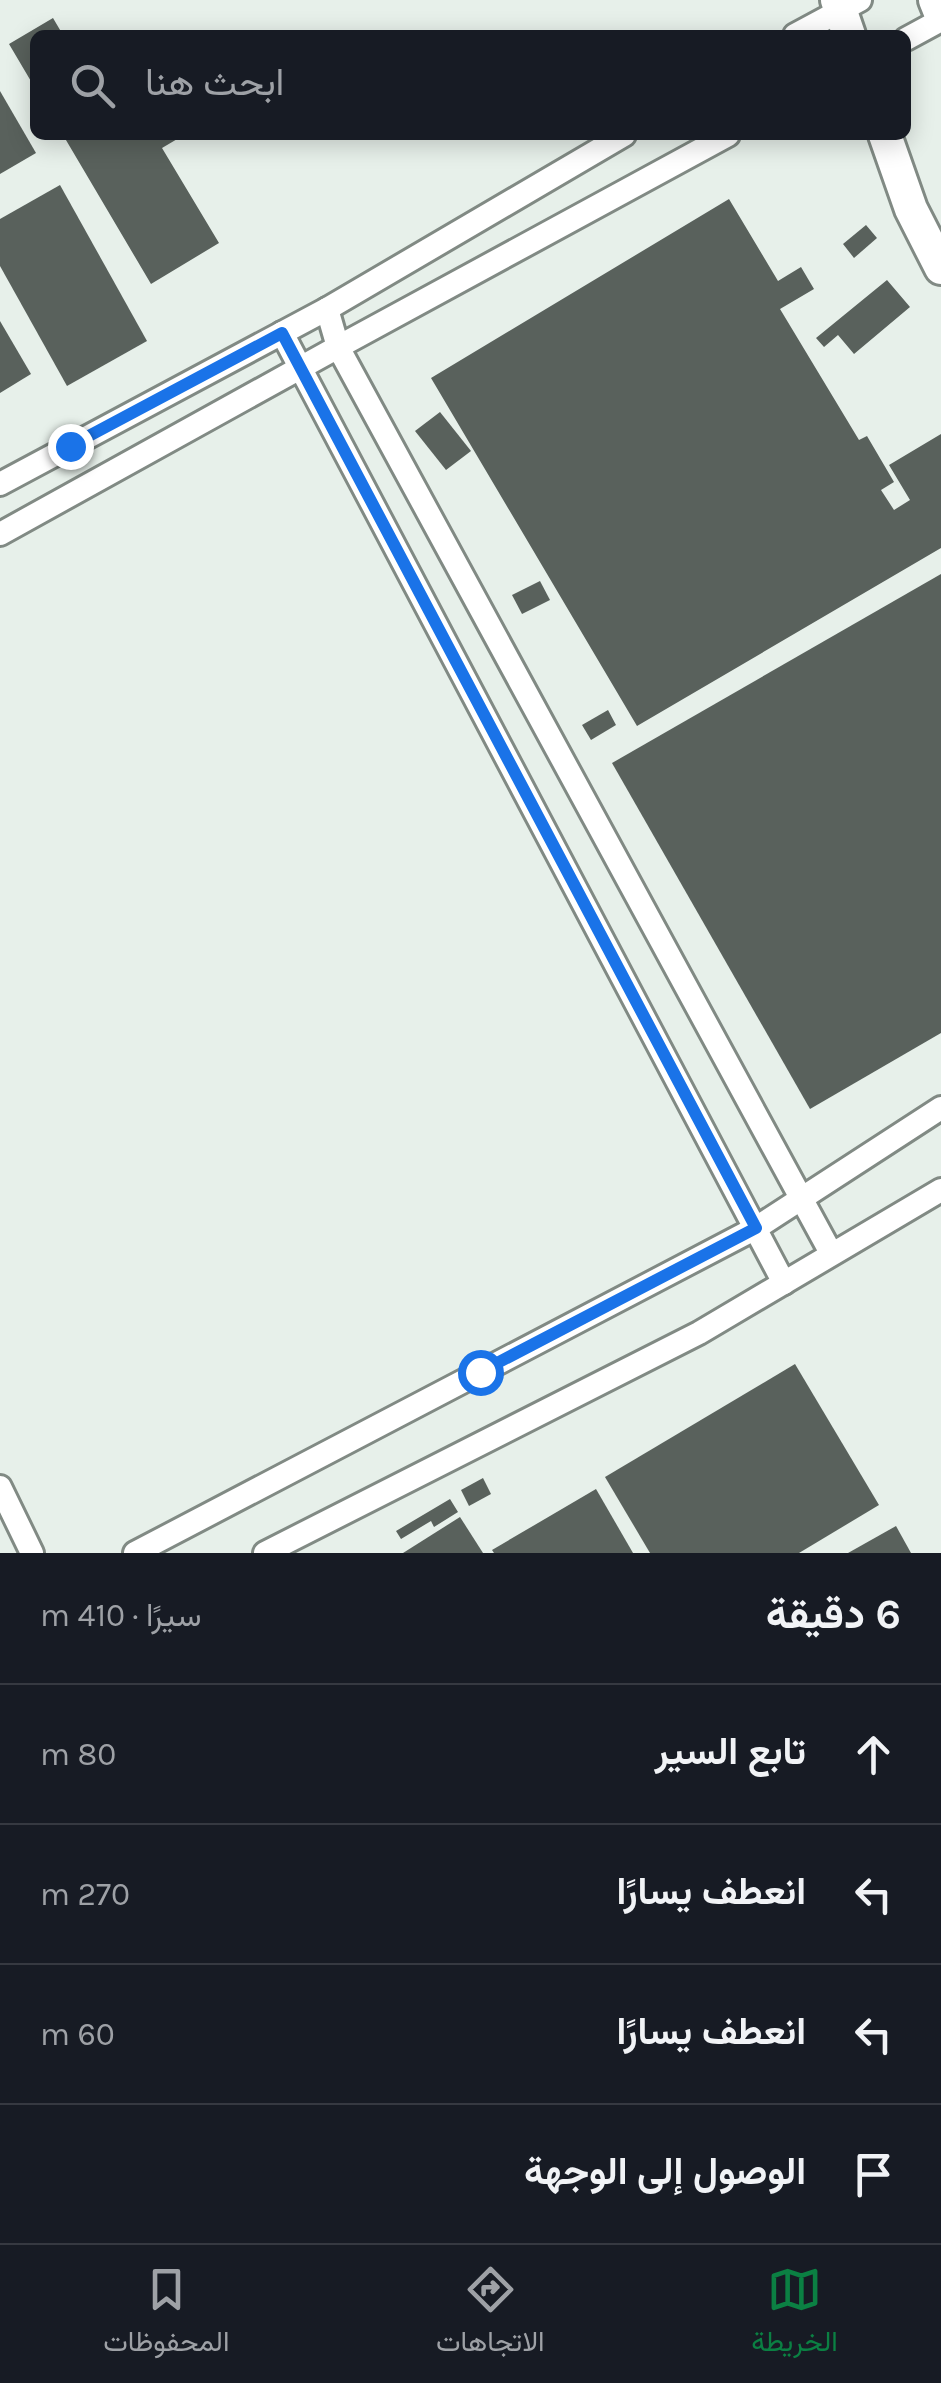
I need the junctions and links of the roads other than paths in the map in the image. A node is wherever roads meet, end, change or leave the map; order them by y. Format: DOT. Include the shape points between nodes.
graph roads {
  1 [pos="935,0"];
  2 [pos="847,11"];
  3 [pos="941,17"];
  4 [pos="806,30"];
  5 [pos="911,35"];
  6 [pos="615,140"];
  7 [pos="719,140"];
  8 [pos="887,140"];
  9 [pos="941,268"];
  10 [pos="326,309"];
  11 [pos="282,333"];
  12 [pos="338,348"];
  13 [pos="300,368"];
  14 [pos="0,484"];
  15 [pos="0,534"];
  16 [pos="941,1108"];
  17 [pos="941,1190"];
  18 [pos="804,1198"];
  19 [pos="756,1228"];
  20 [pos="831,1253"];
  21 [pos="784,1283"];
  22 [pos="0,1487"];
  23 [pos="307,1532"];
  24 [pos="32,1553"];
  25 [pos="135,1553"];
  26 [pos="264,1553"];
  27 [pos="318,1553"];
  1 -- 3 [label="main road"];
  2 -- 4 [label="street"];
  3 -- 5 [label="street"];
  6 -- 10 [label="street"];
  7 -- 12 [label="street"];
  8 -- 9 [label="main road"];
  10 -- 11 [label="street"];
  10 -- 12 [label="street"];
  11 -- 13 [label="street"];
  11 -- 14 [label="street"];
  12 -- 13 [label="street"];
  12 -- 18 [label="street"];
  13 -- 15 [label="street"];
  13 -- 19 [label="street"];
  16 -- 18 [label="street"];
  17 -- 20 [label="street"];
  18 -- 19 [label="street"];
  18 -- 20 [label="street"];
  19 -- 21 [label="street"];
  19 -- 25 [label="street"];
  20 -- 21 [label="street"];
  21 -- 23 [label="street"];
  22 -- 24 [label="street"];
  23 -- 26 [label="street"];
  23 -- 27 [label="street"];
}
